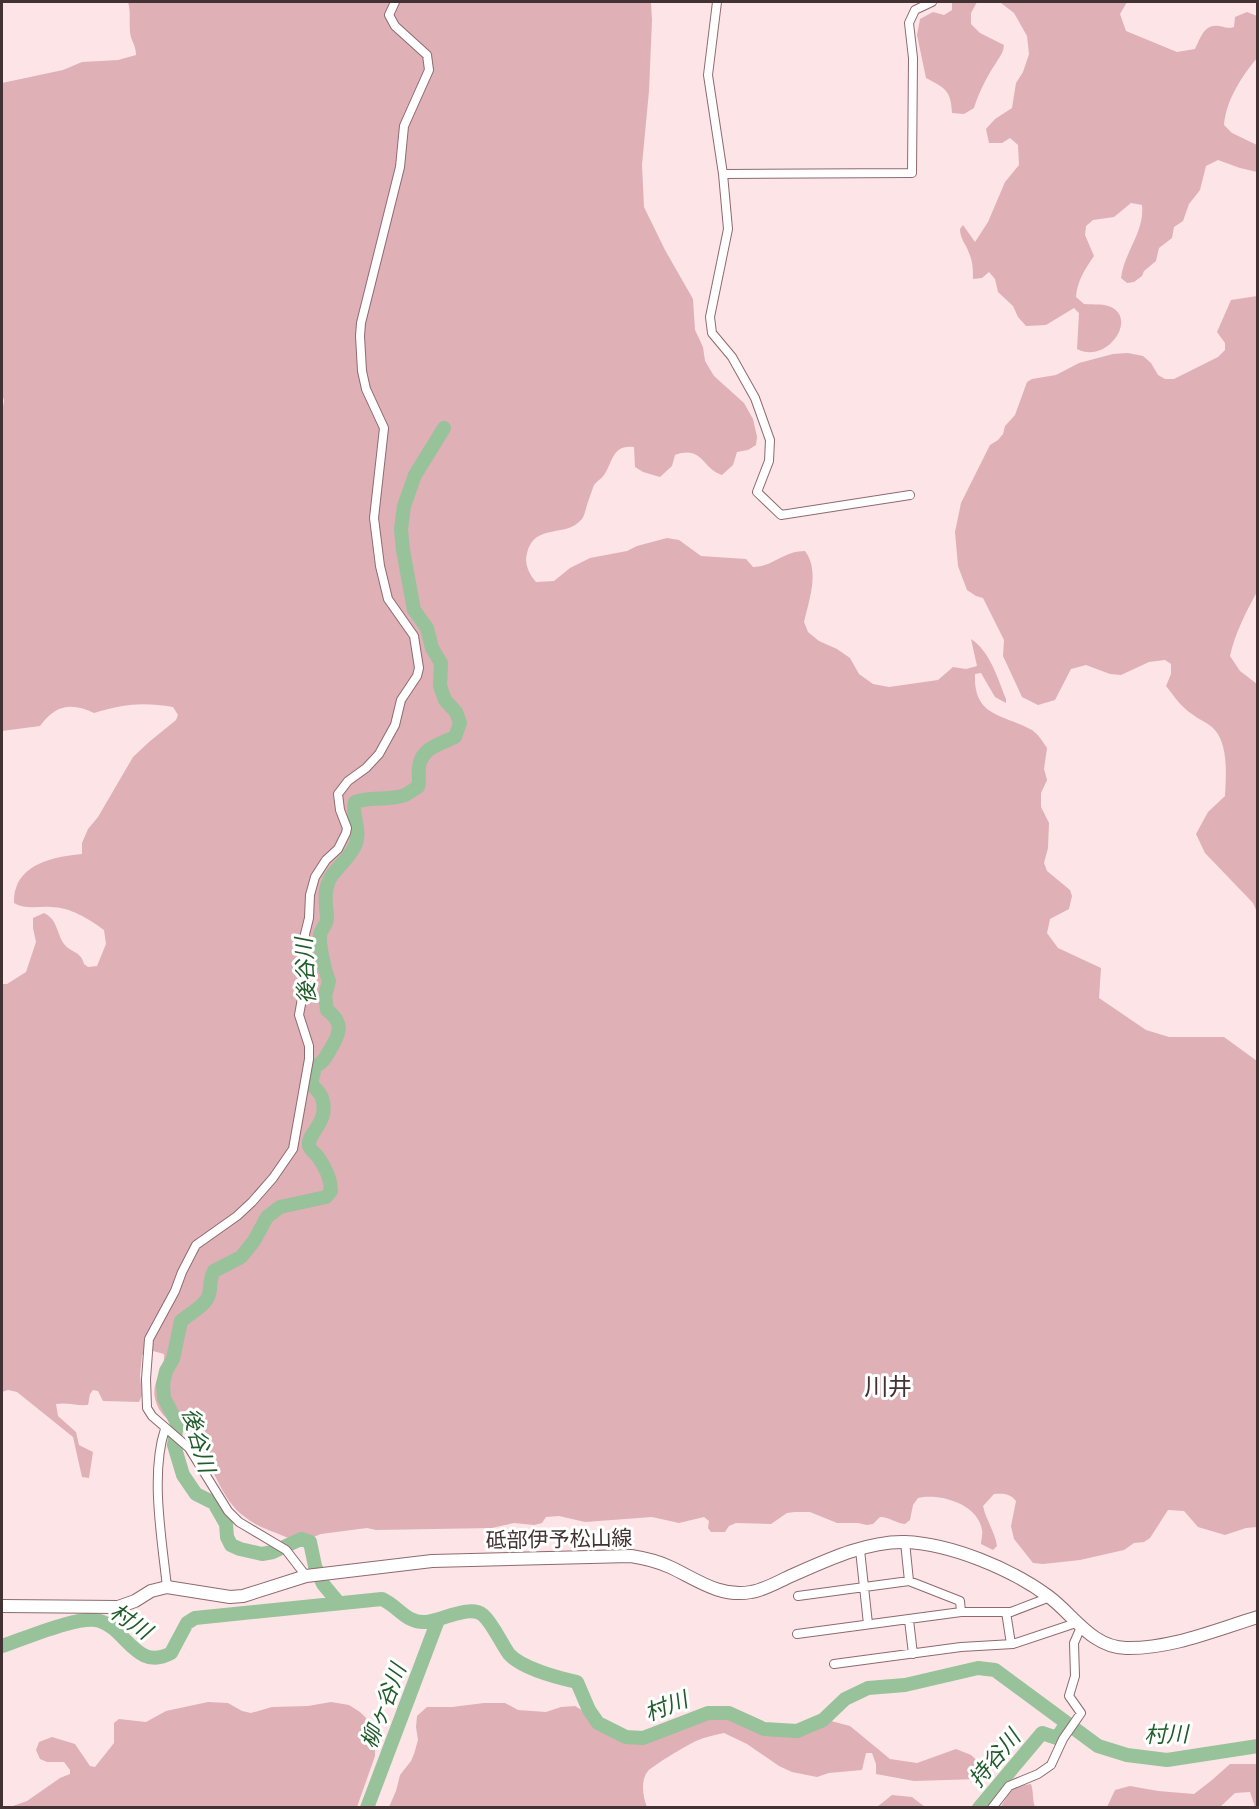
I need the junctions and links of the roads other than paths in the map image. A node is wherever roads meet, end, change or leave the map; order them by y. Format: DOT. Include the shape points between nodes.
graph roads {
  1 [pos="394,2"];
  2 [pos="717,2"];
  3 [pos="932,2"];
  4 [pos="723,174"];
  5 [pos="910,495"];
  6 [pos="165,1429"];
  7 [pos="905,1542"];
  8 [pos="860,1550"];
  9 [pos="306,1576"];
  10 [pos="909,1581"];
  11 [pos="167,1587"];
  12 [pos="864,1588"];
  13 [pos="798,1596"];
  14 [pos="1050,1597"];
  15 [pos="2,1606"];
  16 [pos="961,1612"];
  17 [pos="1006,1612"];
  18 [pos="1257,1617"];
  19 [pos="909,1620"];
  20 [pos="868,1624"];
  21 [pos="1079,1625"];
  22 [pos="797,1634"];
  23 [pos="1011,1644"];
  24 [pos="913,1654"];
  25 [pos="834,1664"];
  26 [pos="992,1808"];
  1 -- 6 [label="street" via="391,20 428,55 429,70 404,126 400,167 361,323 360,350 366,389 384,428 374,518 380,567 388,599 414,636 419,668 379,754 338,794 346,833 312,885 305,934 306,977 299,1015 309,1059 293,1149 252,1202 196,1245 148,1339 147,1408"];
  2 -- 4 [label="street" via="708,75"];
  3 -- 4 [label="street" via="915,10 909,23 913,58 912,173"];
  4 -- 5 [label="street" via="728,229 710,317 712,333 732,357 755,398 770,440 769,461 757,492 781,515"];
  6 -- 9 [label="street" via="189,1448 228,1511 286,1550"];
  6 -- 11 [label="street" via="158,1488"];
  7 -- 8 [label="main road, 砥部伊予松山線"];
  7 -- 10 [label="street"];
  7 -- 14 [label="main road, 砥部伊予松山線" via="933,1546 999,1567"];
  8 -- 9 [label="main road, 砥部伊予松山線" via="750,1593 711,1588 670,1567 631,1557 432,1560"];
  8 -- 12 [label="street"];
  9 -- 11 [label="main road, 砥部伊予松山線" via="243,1596"];
  10 -- 12 [label="street"];
  10 -- 16 [label="street" via="960,1602"];
  11 -- 15 [label="main road, 砥部伊予松山線" via="118,1607"];
  12 -- 13 [label="street"];
  12 -- 20 [label="street"];
  14 -- 17 [label="street"];
  14 -- 21 [label="main road, 砥部伊予松山線"];
  16 -- 17 [label="street"];
  16 -- 19 [label="street"];
  17 -- 23 [label="street"];
  18 -- 21 [label="main road, 砥部伊予松山線" via="1189,1639 1124,1648 1101,1641"];
  19 -- 20 [label="street"];
  19 -- 24 [label="street"];
  20 -- 22 [label="street"];
  21 -- 23 [label="street"];
  21 -- 26 [label="street" via="1074,1643 1075,1676 1069,1696 1081,1713 1063,1739 1052,1765 1009,1786"];
  23 -- 24 [label="street"];
  24 -- 25 [label="street"];
}
